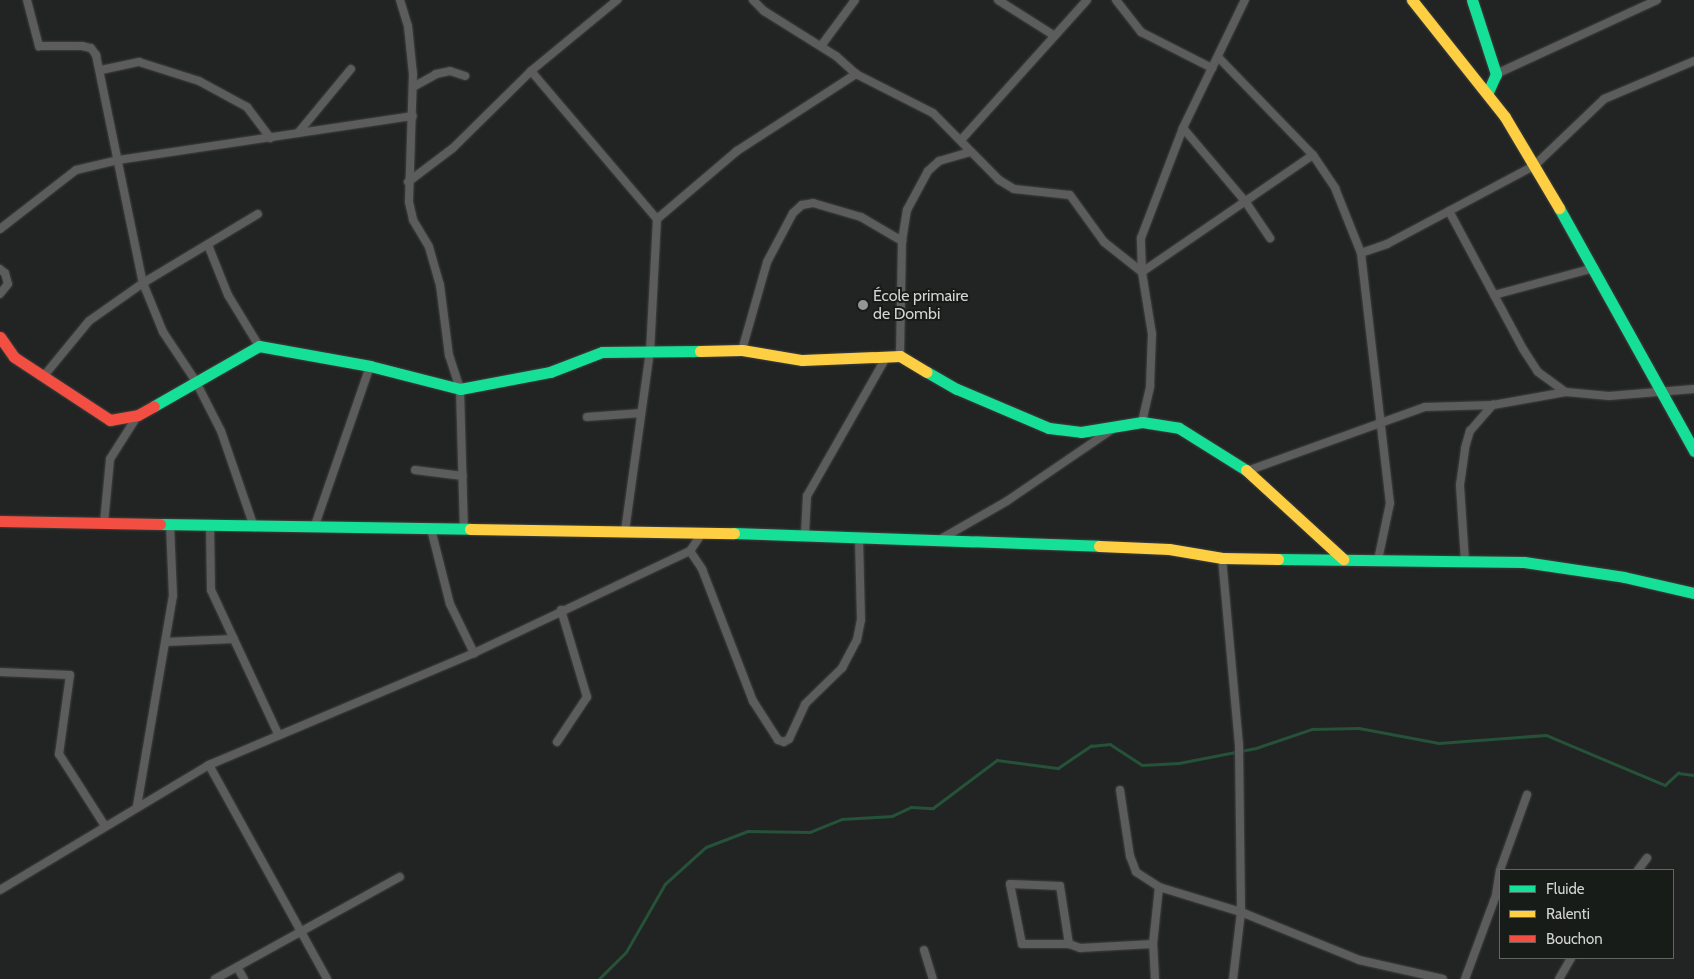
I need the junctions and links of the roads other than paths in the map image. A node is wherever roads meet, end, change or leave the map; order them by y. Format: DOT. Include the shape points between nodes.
graph roads {
  1 [pos="27,0"];
  2 [pos="400,0"];
  3 [pos="617,0"];
  4 [pos="753,0"];
  5 [pos="855,0"];
  6 [pos="998,0"];
  7 [pos="1087,0"];
  8 [pos="1116,0"];
  9 [pos="1245,0"];
  10 [pos="1412,0"];
  11 [pos="1472,0"];
  12 [pos="1657,0"];
  13 [pos="1055,36"];
  14 [pos="821,46"];
  15 [pos="1218,57"];
  16 [pos="1694,61"];
  17 [pos="351,68"];
  18 [pos="1212,68"];
  19 [pos="101,70"];
  20 [pos="531,71"];
  21 [pos="856,74"];
  22 [pos="1496,74"];
  23 [pos="465,76"];
  24 [pos="413,87"];
  25 [pos="1488,92"];
  26 [pos="413,116"];
  27 [pos="1183,128"];
  28 [pos="298,134"];
  29 [pos="270,138"];
  30 [pos="961,140"];
  31 [pos="971,152"];
  32 [pos="1313,154"];
  33 [pos="118,160"];
  34 [pos="1534,166"];
  35 [pos="408,182"];
  36 [pos="1245,201"];
  37 [pos="1449,211"];
  38 [pos="258,214"];
  39 [pos="656,219"];
  40 [pos="0,228"];
  41 [pos="1270,238"];
  42 [pos="902,241"];
  43 [pos="208,245"];
  44 [pos="1361,253"];
  45 [pos="1594,268"];
  46 [pos="0,269"];
  47 [pos="1142,272"];
  48 [pos="143,283"];
  49 [pos="0,294"];
  50 [pos="1494,295"];
  51 [pos="0,337"];
  52 [pos="259,346"];
  53 [pos="742,350"];
  54 [pos="650,351"];
  55 [pos="887,356"];
  56 [pos="900,356"];
  57 [pos="370,366"];
  58 [pos="42,377"];
  59 [pos="195,380"];
  60 [pos="460,389"];
  61 [pos="1694,389"];
  62 [pos="1566,392"];
  63 [pos="1664,393"];
  64 [pos="1493,405"];
  65 [pos="641,413"];
  66 [pos="138,415"];
  67 [pos="587,418"];
  68 [pos="1383,421"];
  69 [pos="1142,422"];
  70 [pos="1116,427"];
  71 [pos="1694,451"];
  72 [pos="415,470"];
  73 [pos="1247,471"];
  74 [pos="463,476"];
  75 [pos="0,521"];
  76 [pos="104,523"];
  77 [pos="170,524"];
  78 [pos="210,526"];
  79 [pos="254,527"];
  80 [pos="314,528"];
  81 [pos="431,529"];
  82 [pos="464,529"];
  83 [pos="625,531"];
  84 [pos="703,532"];
  85 [pos="805,534"];
  86 [pos="859,537"];
  87 [pos="936,542"];
  88 [pos="690,551"];
  89 [pos="1222,558"];
  90 [pos="1343,559"];
  91 [pos="1378,560"];
  92 [pos="1465,561"];
  93 [pos="1694,592"];
  94 [pos="561,610"];
  95 [pos="234,639"];
  96 [pos="165,642"];
  97 [pos="474,653"];
  98 [pos="0,672"];
  99 [pos="278,734"];
  100 [pos="557,742"];
  101 [pos="209,765"];
  102 [pos="1120,790"];
  103 [pos="1527,795"];
  104 [pos="137,806"];
  105 [pos="105,826"];
  106 [pos="1647,858"];
  107 [pos="1501,869"];
  108 [pos="1639,869"];
  109 [pos="1499,877"];
  110 [pos="400,878"];
  111 [pos="1159,887"];
  112 [pos="0,890"];
  113 [pos="1241,912"];
  114 [pos="301,932"];
  115 [pos="1068,944"];
  116 [pos="1152,944"];
  117 [pos="924,950"];
  118 [pos="1570,959"];
  119 [pos="237,967"];
  120 [pos="215,979"];
  121 [pos="244,979"];
  122 [pos="327,979"];
  123 [pos="933,979"];
  124 [pos="1155,979"];
  125 [pos="1233,979"];
  126 [pos="1443,979"];
  127 [pos="1465,979"];
  128 [pos="1559,979"];
  1 -- 19 [label="street" via="39,46 91,48"];
  2 -- 24 [label="street" via="408,26"];
  3 -- 20 [label="street"];
  4 -- 14 [label="street" via="764,11"];
  5 -- 14 [label="street"];
  6 -- 13 [label="street"];
  7 -- 13 [label="street"];
  8 -- 18 [label="street" via="1141,32"];
  9 -- 15 [label="street"];
  10 -- 25 [label="street"];
  11 -- 22 [label="street"];
  12 -- 22 [label="street"];
  13 -- 30 [label="street"];
  14 -- 21 [label="street"];
  15 -- 18 [label="street"];
  15 -- 32 [label="street"];
  16 -- 34 [label="street" via="1604,99"];
  17 -- 28 [label="street"];
  18 -- 27 [label="street"];
  19 -- 29 [label="street" via="139,62 198,81 247,107"];
  19 -- 33 [label="street"];
  20 -- 35 [label="street" via="453,148"];
  20 -- 39 [label="street"];
  21 -- 30 [label="street" via="933,114"];
  21 -- 39 [label="street" via="737,151"];
  22 -- 25 [label="street"];
  23 -- 24 [label="street" via="450,71 436,74"];
  24 -- 26 [label="street"];
  25 -- 34 [label="street"];
  26 -- 28 [label="street"];
  26 -- 35 [label="street"];
  27 -- 36 [label="street"];
  27 -- 47 [label="street" via="1141,238"];
  28 -- 29 [label="street"];
  29 -- 33 [label="street"];
  30 -- 31 [label="street"];
  31 -- 42 [label="street" via="939,161 928,171 906,210"];
  31 -- 47 [label="street" via="999,180 1014,189 1070,195 1104,242"];
  32 -- 36 [label="street"];
  32 -- 44 [label="street" via="1335,188"];
  33 -- 40 [label="street" via="76,170"];
  33 -- 48 [label="street"];
  34 -- 37 [label="street"];
  34 -- 45 [label="street"];
  35 -- 60 [label="street" via="413,220 428,247 440,285 449,355"];
  36 -- 41 [label="street"];
  36 -- 47 [label="street"];
  37 -- 44 [label="street" via="1387,244"];
  37 -- 50 [label="street"];
  38 -- 43 [label="street"];
  39 -- 54 [label="street"];
  42 -- 53 [label="street" via="861,217 813,203 802,205 793,213 767,262"];
  42 -- 56 [label="street"];
  43 -- 48 [label="street"];
  43 -- 52 [label="street" via="228,295"];
  44 -- 68 [label="street"];
  45 -- 50 [label="street"];
  45 -- 63 [label="street"];
  46 -- 49 [label="street" via="5,272 8,284"];
  47 -- 69 [label="street" via="1152,334 1150,386"];
  48 -- 58 [label="street" via="89,320"];
  48 -- 59 [label="street" via="163,332"];
  50 -- 62 [label="street" via="1538,372"];
  51 -- 58 [label="street" via="14,357"];
  52 -- 57 [label="street"];
  52 -- 59 [label="street"];
  53 -- 54 [label="street"];
  53 -- 55 [label="street" via="802,360"];
  54 -- 60 [label="street" via="602,352 550,372"];
  54 -- 65 [label="street"];
  55 -- 56 [label="street"];
  55 -- 85 [label="street" via="808,496"];
  56 -- 70 [label="street" via="957,389 1050,428 1081,432"];
  57 -- 60 [label="street"];
  57 -- 80 [label="street"];
  58 -- 66 [label="street" via="110,420"];
  59 -- 66 [label="street"];
  59 -- 79 [label="street" via="221,431"];
  60 -- 74 [label="street"];
  61 -- 63 [label="street"];
  62 -- 63 [label="street" via="1609,396"];
  62 -- 64 [label="street"];
  63 -- 71 [label="street"];
  64 -- 68 [label="street" via="1425,407"];
  64 -- 92 [label="street" via="1470,431 1465,448 1460,485"];
  65 -- 67 [label="street"];
  65 -- 83 [label="street"];
  66 -- 76 [label="street" via="110,459"];
  68 -- 73 [label="street"];
  68 -- 91 [label="street" via="1390,503"];
  69 -- 70 [label="street"];
  69 -- 73 [label="street" via="1179,428"];
  70 -- 87 [label="street" via="1007,501 951,530"];
  72 -- 74 [label="street"];
  73 -- 90 [label="street"];
  74 -- 82 [label="street"];
  75 -- 76 [label="street"];
  76 -- 77 [label="street"];
  77 -- 78 [label="street"];
  77 -- 96 [label="street" via="173,596"];
  78 -- 79 [label="street"];
  78 -- 95 [label="street" via="211,590"];
  79 -- 80 [label="street"];
  80 -- 81 [label="street"];
  81 -- 82 [label="street"];
  81 -- 97 [label="street" via="450,604"];
  82 -- 83 [label="street"];
  83 -- 84 [label="street"];
  84 -- 85 [label="street"];
  84 -- 88 [label="street"];
  85 -- 86 [label="street"];
  86 -- 87 [label="street"];
  86 -- 88 [label="street" via="861,620 857,640 842,668 805,704 789,739 784,742 778,740 752,701 702,569"];
  87 -- 89 [label="street" via="1169,549"];
  88 -- 94 [label="street"];
  89 -- 90 [label="street"];
  89 -- 113 [label="street" via="1239,746"];
  90 -- 91 [label="street"];
  91 -- 92 [label="street"];
  92 -- 93 [label="street" via="1524,562 1624,577"];
  94 -- 97 [label="street"];
  94 -- 100 [label="street" via="587,697"];
  95 -- 96 [label="street"];
  95 -- 99 [label="street"];
  96 -- 104 [label="street"];
  97 -- 99 [label="street"];
  98 -- 105 [label="street" via="70,675 59,754"];
  99 -- 101 [label="street"];
  101 -- 104 [label="street"];
  101 -- 114 [label="street"];
  102 -- 111 [label="street" via="1136,872"];
  103 -- 107 [label="street"];
  104 -- 105 [label="street"];
  105 -- 112 [label="street"];
  106 -- 108 [label="street"];
  109 -- 127 [label="street" via="1496,895"];
  110 -- 114 [label="street"];
  111 -- 113 [label="street"];
  111 -- 116 [label="street"];
  113 -- 125 [label="street"];
  113 -- 126 [label="street" via="1359,960"];
  114 -- 119 [label="street"];
  114 -- 122 [label="street"];
  115 -- 115 [label="street" via="1022,944 1010,884 1060,886"];
  115 -- 116 [label="street" via="1080,948"];
  116 -- 124 [label="street"];
  117 -- 123 [label="street"];
  118 -- 128 [label="street"];
  119 -- 120 [label="street"];
  119 -- 121 [label="street"];
}
